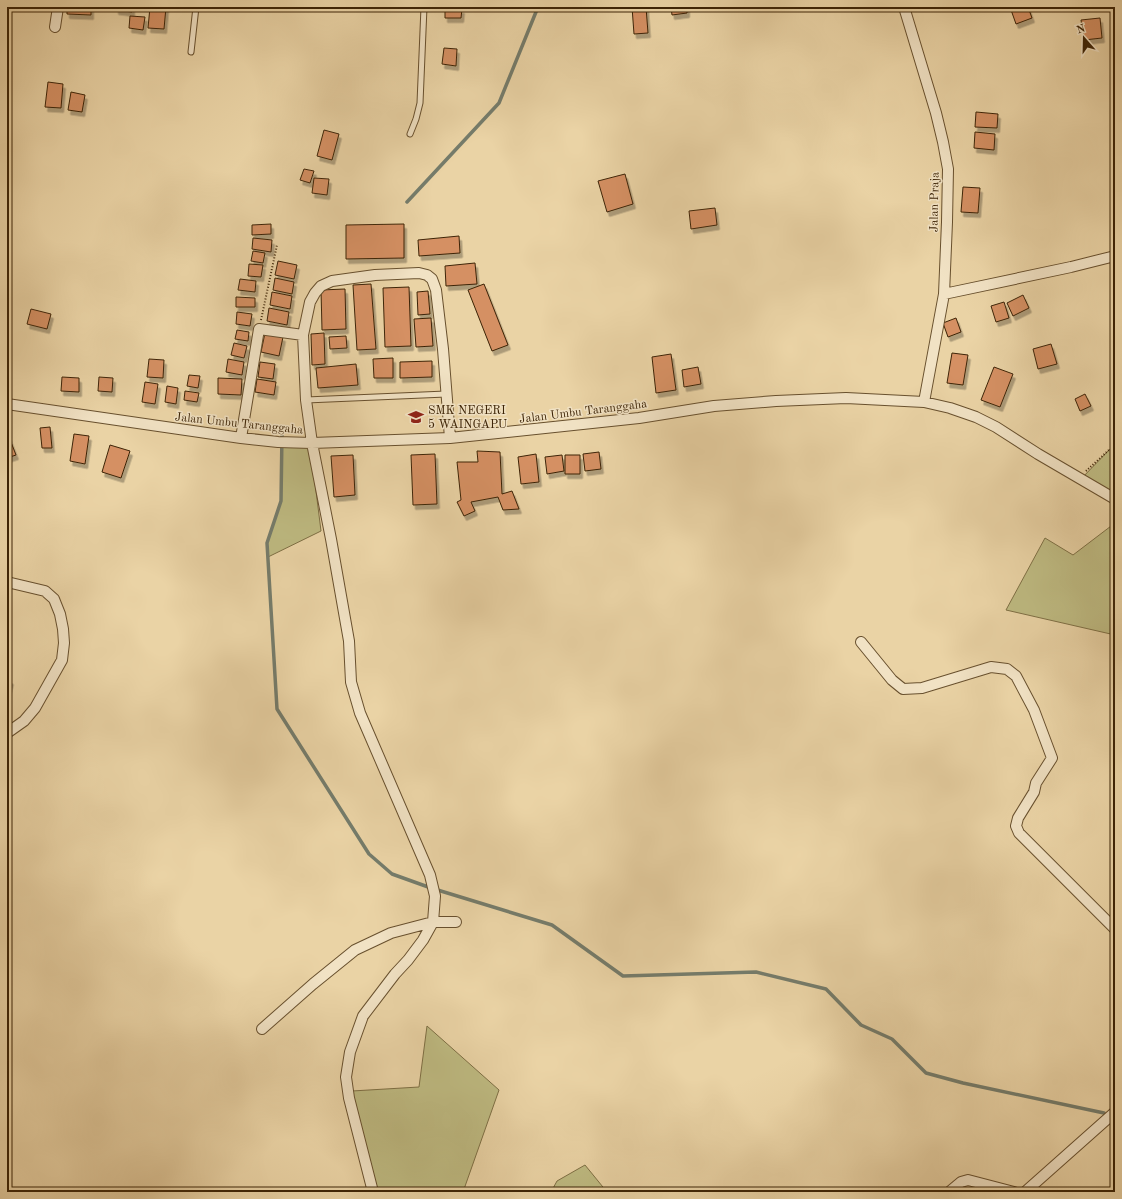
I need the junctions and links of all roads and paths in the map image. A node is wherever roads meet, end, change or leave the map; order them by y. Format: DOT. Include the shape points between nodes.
graph roads {
  1 [pos="58,7"];
  2 [pos="196,7"];
  3 [pos="424,7"];
  4 [pos="904,7"];
  5 [pos="56,27"];
  6 [pos="191,52"];
  7 [pos="410,134"];
  8 [pos="277,245"];
  9 [pos="1115,256"];
  10 [pos="944,294"];
  11 [pos="260,329"];
  12 [pos="303,335"];
  13 [pos="446,394"];
  14 [pos="306,400"];
  15 [pos="924,402"];
  16 [pos="7,404"];
  17 [pos="241,438"];
  18 [pos="450,438"];
  19 [pos="312,443"];
  20 [pos="1115,447"];
  21 [pos="1078,478"];
  22 [pos="1115,499"];
  23 [pos="7,582"];
  24 [pos="861,642"];
  25 [pos="7,733"];
  26 [pos="433,922"];
  27 [pos="456,922"];
  28 [pos="1115,929"];
  29 [pos="262,1029"];
  30 [pos="1115,1112"];
  31 [pos="374,1192"];
  32 [pos="949,1192"];
  33 [pos="1014,1192"];
  34 [pos="1025,1192"];
  1 -- 5 [label="street"];
  2 -- 6 [label="lane"];
  3 -- 7 [label="lane" via="420,103"];
  4 -- 10 [label="street, Jalan Praja" via="936,113 948,169"];
  8 -- 11 [label="path"];
  9 -- 10 [label="street"];
  10 -- 15 [label="street, Jalan Praja"];
  11 -- 12 [label="street"];
  11 -- 17 [label="street"];
  12 -- 13 [label="street" via="310,302 321,286 332,281 375,275 428,275 436,290"];
  12 -- 14 [label="street"];
  13 -- 14 [label="lane"];
  13 -- 18 [label="street"];
  14 -- 19 [label="street"];
  15 -- 18 [label="street, Jalan Umbu Taranggaha" via="846,398 776,401 714,406 632,419"];
  15 -- 21 [label="street, Jalan Umbu Taranggaha" via="969,414 996,427"];
  16 -- 17 [label="street, Jalan Umbu Taranggaha"];
  17 -- 19 [label="street, Jalan Umbu Taranggaha" via="282,443"];
  18 -- 19 [label="street, Jalan Umbu Taranggaha"];
  19 -- 26 [label="street" via="349,641 354,695 430,875 435,896"];
  20 -- 21 [label="path"];
  21 -- 22 [label="street, Jalan Umbu Taranggaha"];
  23 -- 25 [label="street" via="45,591 54,599 60,614 64,643 62,660 35,708 24,721"];
  24 -- 28 [label="street" via="892,680 903,688 922,688 991,667 1008,669 1016,676 1034,710 1052,758 1036,783 1016,826 1019,833"];
  26 -- 27 [label="street"];
  26 -- 29 [label="street" via="391,933 356,950"];
  26 -- 31 [label="street" via="423,940 363,1016 350,1052 346,1077 349,1098"];
  30 -- 34 [label="street"];
  32 -- 33 [label="street" via="968,1180"];
}
